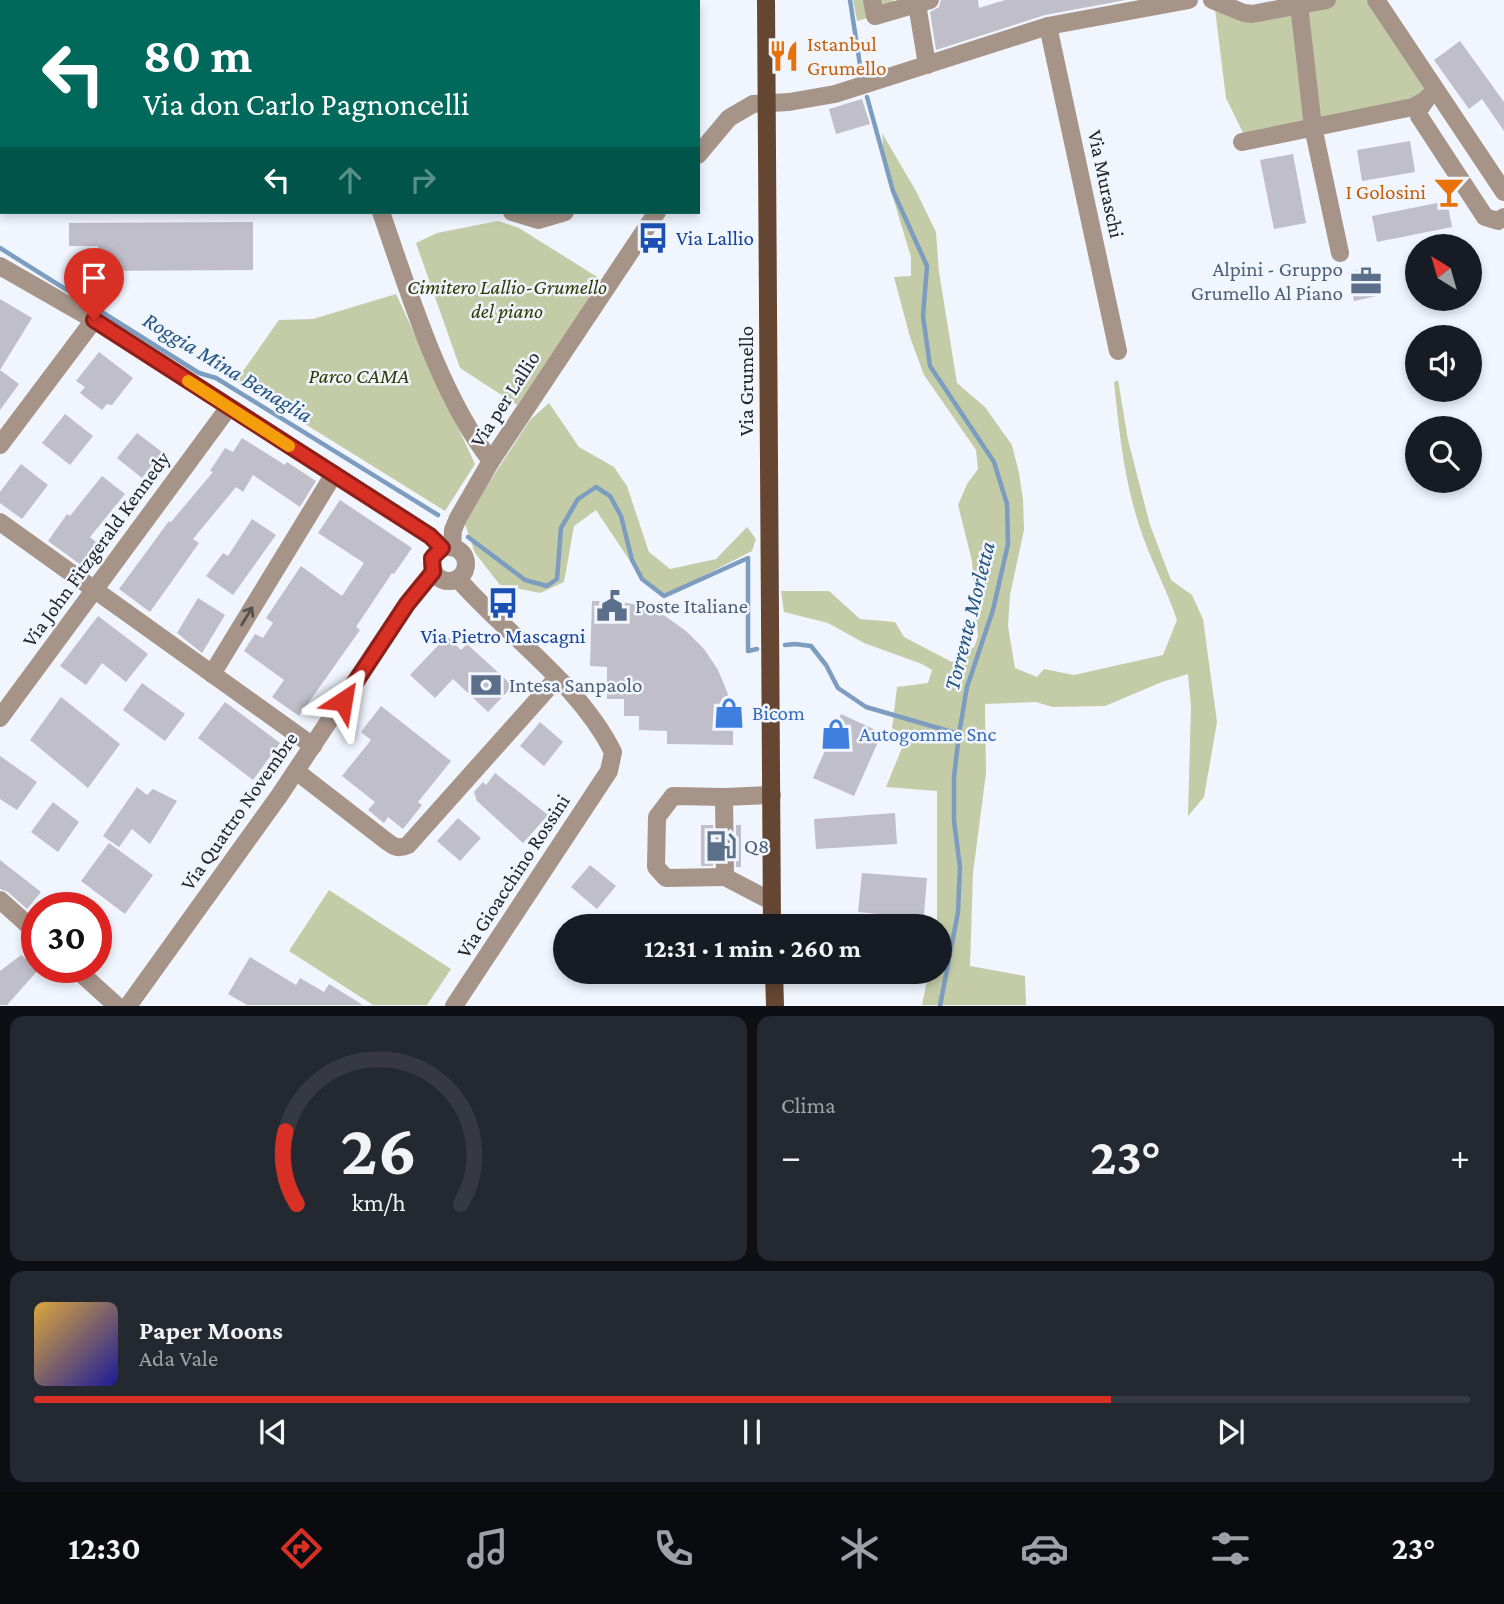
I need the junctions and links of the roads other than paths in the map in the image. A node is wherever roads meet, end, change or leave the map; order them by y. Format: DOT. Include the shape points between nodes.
graph roads {
  1 [pos="766,0"];
  2 [pos="872,0"];
  3 [pos="1189,0"];
  4 [pos="1212,0"];
  5 [pos="1327,0"];
  6 [pos="1376,0"];
  7 [pos="924,2"];
  8 [pos="1299,5"];
  9 [pos="1048,26"];
  10 [pos="927,65"];
  11 [pos="1431,80"];
  12 [pos="1422,102"];
  13 [pos="767,104"];
  14 [pos="1312,127"];
  15 [pos="1242,142"];
  16 [pos="700,152"];
  17 [pos="1504,192"];
  18 [pos="383,214"];
  19 [pos="518,214"];
  20 [pos="558,214"];
  21 [pos="656,214"];
  22 [pos="1504,217"];
  23 [pos="1340,253"];
  24 [pos="0,266"];
  25 [pos="94,320"];
  26 [pos="1118,351"];
  27 [pos="229,407"];
  28 [pos="0,445"];
  29 [pos="491,461"];
  30 [pos="334,474"];
  31 [pos="0,522"];
  32 [pos="447,547"];
  33 [pos="433,572"];
  34 [pos="458,579"];
  35 [pos="94,588"];
  36 [pos="212,674"];
  37 [pos="557,678"];
  38 [pos="0,718"];
  39 [pos="313,746"];
  40 [pos="296,771"];
  41 [pos="772,795"];
  42 [pos="724,797"];
  43 [pos="725,877"];
  44 [pos="0,900"];
  45 [pos="771,901"];
  46 [pos="772,914"];
  47 [pos="21,919"];
  48 [pos="92,983"];
  49 [pos="774,984"];
  50 [pos="117,1006"];
  51 [pos="128,1006"];
  52 [pos="454,1006"];
  53 [pos="775,1006"];
  1 -- 13 [label="main road, Via Grumello"];
  2 -- 7 [label="street" via="875,16"];
  3 -- 9 [label="street"];
  4 -- 8 [label="street" via="1252,14"];
  5 -- 8 [label="street"];
  6 -- 11 [label="street"];
  7 -- 10 [label="street"];
  8 -- 14 [label="street"];
  9 -- 10 [label="street"];
  9 -- 26 [label="street, Via Muraschi"];
  10 -- 13 [label="street" via="824,97"];
  11 -- 12 [label="street" via="1428,98"];
  11 -- 17 [label="street"];
  12 -- 14 [label="street"];
  12 -- 22 [label="street" via="1419,116 1485,217 1498,221"];
  13 -- 16 [label="street" via="738,111"];
  13 -- 41 [label="main road, Via Grumello"];
  14 -- 15 [label="street"];
  14 -- 23 [label="street"];
  18 -- 29 [label="street" via="440,370 461,417"];
  19 -- 20 [label="street" via="538,220"];
  21 -- 29 [label="street, Via per Lallio"];
  24 -- 25 [label="street"];
  25 -- 27 [label="street"];
  25 -- 28 [label="street"];
  27 -- 30 [label="street"];
  27 -- 35 [label="street, Via John Fitzgerald Kennedy"];
  29 -- 32 [label="street, Via per Lallio"];
  30 -- 32 [label="street"];
  36 -- 30 [label="street, one-way"];
  31 -- 35 [label="street"];
  32 -- 33 [label="street" via="432,558"];
  32 -- 34 [label="street" via="464,554 463,574"];
  33 -- 34 [label="street" via="444,580"];
  33 -- 39 [label="street, Via Quattro Novembre"];
  34 -- 37 [label="street"];
  35 -- 36 [label="street"];
  35 -- 38 [label="street, Via John Fitzgerald Kennedy"];
  36 -- 39 [label="street"];
  37 -- 40 [label="street" via="402,848"];
  37 -- 52 [label="street, Via Gioacchino Rossini" via="607,741 613,752 609,771"];
  39 -- 40 [label="street, Via Quattro Novembre"];
  40 -- 51 [label="street, Via Quattro Novembre"];
  41 -- 42 [label="street"];
  41 -- 45 [label="main road, Via Grumello"];
  42 -- 43 [label="street"];
  42 -- 43 [label="street" via="673,796 657,817 656,867 666,878"];
  43 -- 45 [label="street"];
  44 -- 47 [label="street"];
  45 -- 46 [label="main road, Via Grumello"];
  48 -- 50 [label="street"];
  49 -- 53 [label="main road"];
}
